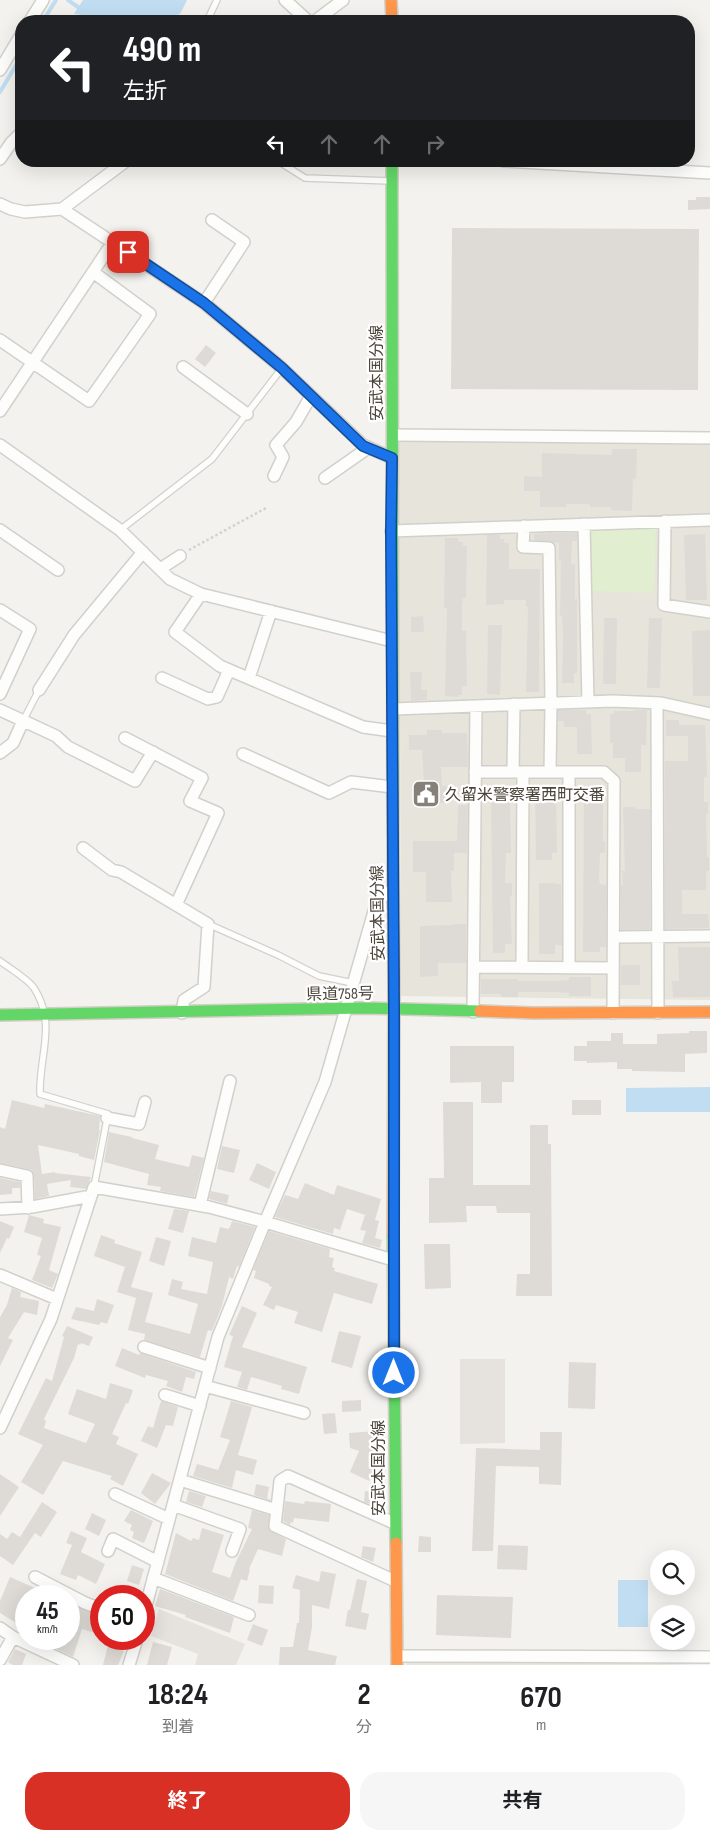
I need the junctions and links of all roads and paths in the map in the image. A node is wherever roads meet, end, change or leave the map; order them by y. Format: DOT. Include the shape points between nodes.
graph roads {
  1 [pos="43,0"];
  2 [pos="216,0"];
  3 [pos="286,0"];
  4 [pos="391,0"];
  5 [pos="337,2"];
  6 [pos="34,15"];
  7 [pos="210,15"];
  8 [pos="302,15"];
  9 [pos="322,15"];
  10 [pos="392,15"];
  11 [pos="15,46"];
  12 [pos="0,70"];
  13 [pos="15,139"];
  14 [pos="0,159"];
  15 [pos="118,167"];
  16 [pos="288,167"];
  17 [pos="392,167"];
  18 [pos="607,167"];
  19 [pos="710,173"];
  20 [pos="391,181"];
  21 [pos="0,204"];
  22 [pos="62,209"];
  23 [pos="212,220"];
  24 [pos="113,242"];
  25 [pos="93,272"];
  26 [pos="204,303"];
  27 [pos="0,340"];
  28 [pos="33,362"];
  29 [pos="183,367"];
  30 [pos="282,368"];
  31 [pos="311,396"];
  32 [pos="0,411"];
  33 [pos="247,414"];
  34 [pos="393,435"];
  35 [pos="710,438"];
  36 [pos="0,445"];
  37 [pos="368,448"];
  38 [pos="392,458"];
  39 [pos="274,476"];
  40 [pos="325,478"];
  41 [pos="266,508"];
  42 [pos="710,520"];
  43 [pos="665,522"];
  44 [pos="584,524"];
  45 [pos="524,526"];
  46 [pos="0,530"];
  47 [pos="120,530"];
  48 [pos="391,531"];
  49 [pos="143,552"];
  50 [pos="180,556"];
  51 [pos="160,569"];
  52 [pos="58,570"];
  53 [pos="201,594"];
  54 [pos="0,610"];
  55 [pos="271,611"];
  56 [pos="710,612"];
  57 [pos="392,641"];
  58 [pos="229,670"];
  59 [pos="4,675"];
  60 [pos="162,678"];
  61 [pos="248,678"];
  62 [pos="39,690"];
  63 [pos="0,694"];
  64 [pos="588,702"];
  65 [pos="551,703"];
  66 [pos="657,703"];
  67 [pos="514,704"];
  68 [pos="476,706"];
  69 [pos="392,709"];
  70 [pos="0,710"];
  71 [pos="710,714"];
  72 [pos="23,721"];
  73 [pos="392,731"];
  74 [pos="126,738"];
  75 [pos="152,752"];
  76 [pos="0,753"];
  77 [pos="243,754"];
  78 [pos="475,772"];
  79 [pos="518,772"];
  80 [pos="550,772"];
  81 [pos="569,772"];
  82 [pos="392,787"];
  83 [pos="83,848"];
  84 [pos="393,889"];
  85 [pos="176,905"];
  86 [pos="208,924"];
  87 [pos="658,936"];
  88 [pos="710,936"];
  89 [pos="621,937"];
  90 [pos="0,961"];
  91 [pos="474,967"];
  92 [pos="522,967"];
  93 [pos="569,967"];
  94 [pos="612,968"];
  95 [pos="353,983"];
  96 [pos="346,1008"];
  97 [pos="394,1009"];
  98 [pos="473,1012"];
  99 [pos="710,1012"];
  100 [pos="182,1013"];
  101 [pos="613,1013"];
  102 [pos="658,1013"];
  103 [pos="46,1014"];
  104 [pos="0,1015"];
  105 [pos="230,1081"];
  106 [pos="145,1102"];
  107 [pos="107,1118"];
  108 [pos="0,1170"];
  109 [pos="93,1191"];
  110 [pos="200,1205"];
  111 [pos="28,1208"];
  112 [pos="0,1209"];
  113 [pos="265,1222"];
  114 [pos="393,1260"];
  115 [pos="0,1275"];
  116 [pos="57,1299"];
  117 [pos="144,1347"];
  118 [pos="210,1368"];
  119 [pos="205,1386"];
  120 [pos="165,1395"];
  121 [pos="200,1406"];
  122 [pos="304,1413"];
  123 [pos="0,1428"];
  124 [pos="180,1480"];
  125 [pos="115,1494"];
  126 [pos="173,1505"];
  127 [pos="277,1510"];
  128 [pos="169,1520"];
  129 [pos="394,1523"];
  130 [pos="108,1551"];
  131 [pos="232,1551"];
  132 [pos="158,1562"];
  133 [pos="35,1577"];
  134 [pos="154,1578"];
  135 [pos="395,1581"];
  136 [pos="152,1585"];
  137 [pos="90,1606"];
  138 [pos="249,1615"];
  139 [pos="0,1628"];
  140 [pos="13,1637"];
  141 [pos="134,1650"];
  142 [pos="710,1657"];
  143 [pos="0,1660"];
  144 [pos="397,1660"];
  145 [pos="56,1661"];
  146 [pos="74,1665"];
  147 [pos="129,1665"];
  1 -- 6 [label="street"];
  2 -- 7 [label="lane"];
  3 -- 8 [label="street"];
  4 -- 10 [label="main road"];
  5 -- 9 [label="street"];
  11 -- 12 [label="street"];
  13 -- 14 [label="street"];
  15 -- 22 [label="street"];
  16 -- 20 [label="lane" via="305,178"];
  17 -- 20 [label="main road, 安武本国分線"];
  18 -- 19 [label="street"];
  20 -- 34 [label="main road, 安武本国分線"];
  21 -- 22 [label="street" via="25,212"];
  22 -- 24 [label="street"];
  23 -- 26 [label="street" via="244,242"];
  24 -- 25 [label="street"];
  24 -- 26 [label="street"];
  25 -- 28 [label="street"];
  25 -- 28 [label="street" via="150,314 89,401"];
  26 -- 30 [label="street"];
  27 -- 28 [label="street"];
  28 -- 32 [label="street"];
  29 -- 33 [label="street"];
  30 -- 31 [label="street"];
  30 -- 33 [label="lane"];
  31 -- 37 [label="street"];
  31 -- 39 [label="street" via="296,422 276,445 283,457"];
  33 -- 47 [label="lane" via="212,459"];
  34 -- 35 [label="street"];
  34 -- 38 [label="main road, 安武本国分線"];
  36 -- 47 [label="street"];
  37 -- 38 [label="street"];
  37 -- 40 [label="street"];
  38 -- 48 [label="main road, 安武本国分線"];
  41 -- 50 [label="path"];
  42 -- 43 [label="street"];
  43 -- 44 [label="street"];
  43 -- 56 [label="street" via="664,605"];
  44 -- 45 [label="street"];
  44 -- 64 [label="street"];
  45 -- 48 [label="street"];
  45 -- 65 [label="street" via="523,547 549,548"];
  46 -- 52 [label="street"];
  47 -- 49 [label="street"];
  48 -- 57 [label="main road, 安武本国分線"];
  49 -- 51 [label="street"];
  49 -- 62 [label="street" via="74,635"];
  50 -- 51 [label="street"];
  51 -- 53 [label="street" via="170,579"];
  53 -- 55 [label="street"];
  53 -- 58 [label="street" via="175,632"];
  54 -- 59 [label="street" via="30,629"];
  55 -- 57 [label="street"];
  55 -- 61 [label="street"];
  57 -- 69 [label="main road, 安武本国分線"];
  58 -- 60 [label="street" via="217,697 208,699"];
  58 -- 61 [label="street"];
  59 -- 63 [label="street"];
  61 -- 73 [label="street" via="363,727"];
  62 -- 72 [label="lane"];
  64 -- 65 [label="street"];
  64 -- 66 [label="street"];
  65 -- 67 [label="street"];
  65 -- 80 [label="street"];
  66 -- 71 [label="street"];
  66 -- 87 [label="street"];
  67 -- 68 [label="street"];
  67 -- 79 [label="street"];
  68 -- 69 [label="street"];
  68 -- 78 [label="street"];
  69 -- 73 [label="main road, 安武本国分線"];
  70 -- 72 [label="street"];
  72 -- 75 [label="street" via="135,781"];
  72 -- 76 [label="street" via="12,742"];
  73 -- 82 [label="main road, 安武本国分線"];
  74 -- 75 [label="street"];
  75 -- 85 [label="street" via="202,778 190,801 218,813"];
  77 -- 82 [label="street" via="329,793 351,782"];
  78 -- 79 [label="street"];
  78 -- 91 [label="street"];
  79 -- 80 [label="street"];
  79 -- 92 [label="street"];
  80 -- 81 [label="street"];
  81 -- 93 [label="street"];
  81 -- 94 [label="street" via="604,772 614,781"];
  82 -- 84 [label="main road, 安武本国分線"];
  83 -- 85 [label="street" via="112,870 121,872"];
  84 -- 95 [label="street" via="377,901"];
  84 -- 97 [label="main road, 安武本国分線"];
  85 -- 86 [label="street"];
  86 -- 95 [label="lane" via="319,976"];
  86 -- 100 [label="street" via="204,987 184,1000"];
  87 -- 88 [label="street"];
  87 -- 89 [label="street"];
  87 -- 102 [label="street"];
  90 -- 103 [label="lane" via="33,986"];
  91 -- 92 [label="street"];
  91 -- 98 [label="street"];
  92 -- 93 [label="street"];
  93 -- 94 [label="street"];
  94 -- 101 [label="street"];
  95 -- 96 [label="street"];
  96 -- 97 [label="main road, 県道758号"];
  96 -- 100 [label="main road, 県道758号"];
  96 -- 113 [label="street" via="325,1082"];
  97 -- 98 [label="main road, 県道758号"];
  97 -- 114 [label="main road, 安武本国分線"];
  98 -- 101 [label="main road, 県道758号"];
  99 -- 102 [label="main road, 県道758号"];
  100 -- 103 [label="main road, 県道758号"];
  101 -- 102 [label="main road, 県道758号"];
  103 -- 104 [label="main road, 県道758号"];
  103 -- 107 [label="lane" via="40,1094 108,1114"];
  105 -- 110 [label="street"];
  106 -- 107 [label="street" via="139,1124"];
  107 -- 109 [label="lane"];
  108 -- 111 [label="street" via="27,1176"];
  109 -- 110 [label="street"];
  109 -- 111 [label="street"];
  109 -- 116 [label="street"];
  110 -- 113 [label="street"];
  111 -- 112 [label="street"];
  113 -- 114 [label="street"];
  113 -- 118 [label="street" via="218,1337"];
  114 -- 129 [label="main road, 安武本国分線"];
  115 -- 116 [label="street"];
  116 -- 123 [label="street" via="51,1319"];
  117 -- 118 [label="street"];
  118 -- 119 [label="street"];
  119 -- 121 [label="street"];
  119 -- 122 [label="street"];
  120 -- 121 [label="street"];
  121 -- 124 [label="street"];
  124 -- 126 [label="street"];
  124 -- 127 [label="street"];
  125 -- 128 [label="street"];
  126 -- 128 [label="street"];
  126 -- 131 [label="street" via="240,1529"];
  127 -- 129 [label="street" via="280,1481 288,1476"];
  127 -- 135 [label="street" via="275,1526"];
  128 -- 132 [label="street"];
  129 -- 135 [label="main road, 安武本国分線"];
  130 -- 132 [label="street" via="113,1539"];
  132 -- 134 [label="street"];
  133 -- 137 [label="street"];
  134 -- 136 [label="street"];
  134 -- 138 [label="street"];
  135 -- 144 [label="main road, 安武本国分線"];
  139 -- 140 [label="street"];
  140 -- 143 [label="street"];
  140 -- 145 [label="street"];
  141 -- 147 [label="street"];
  142 -- 144 [label="street"];
  145 -- 146 [label="street"];
}
